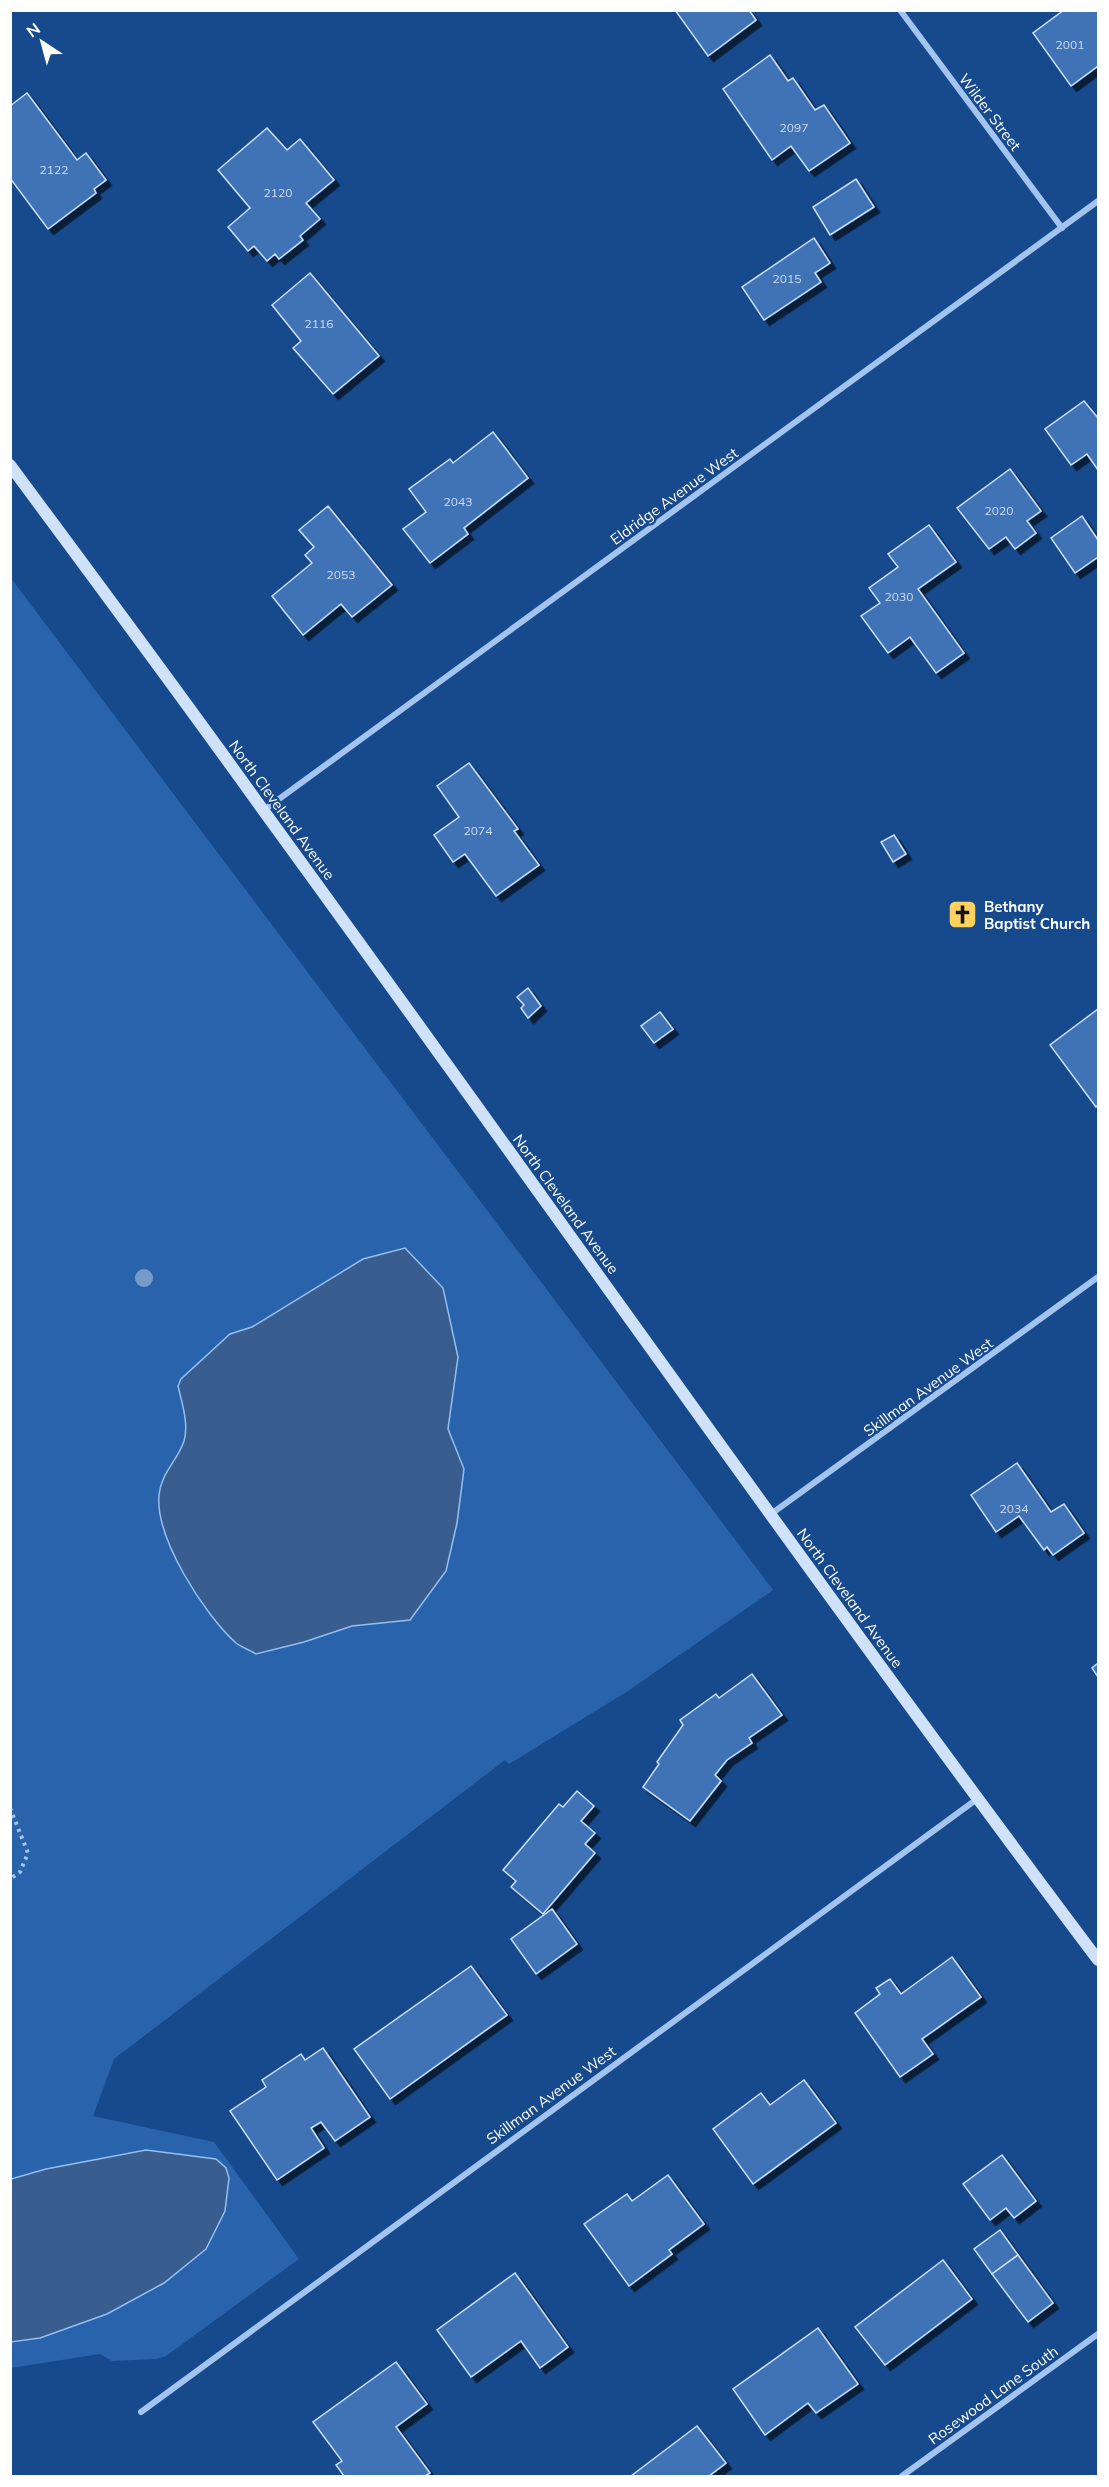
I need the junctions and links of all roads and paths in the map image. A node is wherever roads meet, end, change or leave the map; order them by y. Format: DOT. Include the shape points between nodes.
graph roads {
  1 [pos="900,10"];
  2 [pos="1098,201"];
  3 [pos="1062,228"];
  4 [pos="10,465"];
  5 [pos="264,810"];
  6 [pos="1098,1277"];
  7 [pos="770,1514"];
  8 [pos="977,1799"];
  9 [pos="10,1808"];
  10 [pos="10,1878"];
  11 [pos="1098,1960"];
  12 [pos="1098,2334"];
  13 [pos="141,2412"];
  14 [pos="902,2476"];
  1 -- 3 [label="street, Wilder Street"];
  2 -- 3 [label="street, Eldridge Avenue West"];
  3 -- 5 [label="street, Eldridge Avenue West"];
  4 -- 5 [label="main road, North Cleveland Avenue"];
  5 -- 7 [label="main road, North Cleveland Avenue"];
  6 -- 7 [label="street, Skillman Avenue West"];
  7 -- 8 [label="main road, North Cleveland Avenue"];
  8 -- 11 [label="main road, North Cleveland Avenue"];
  8 -- 13 [label="street, Skillman Avenue West"];
  9 -- 10 [label="path" via="28,1853 20,1872"];
  12 -- 14 [label="street, Rosewood Lane South"];
}
